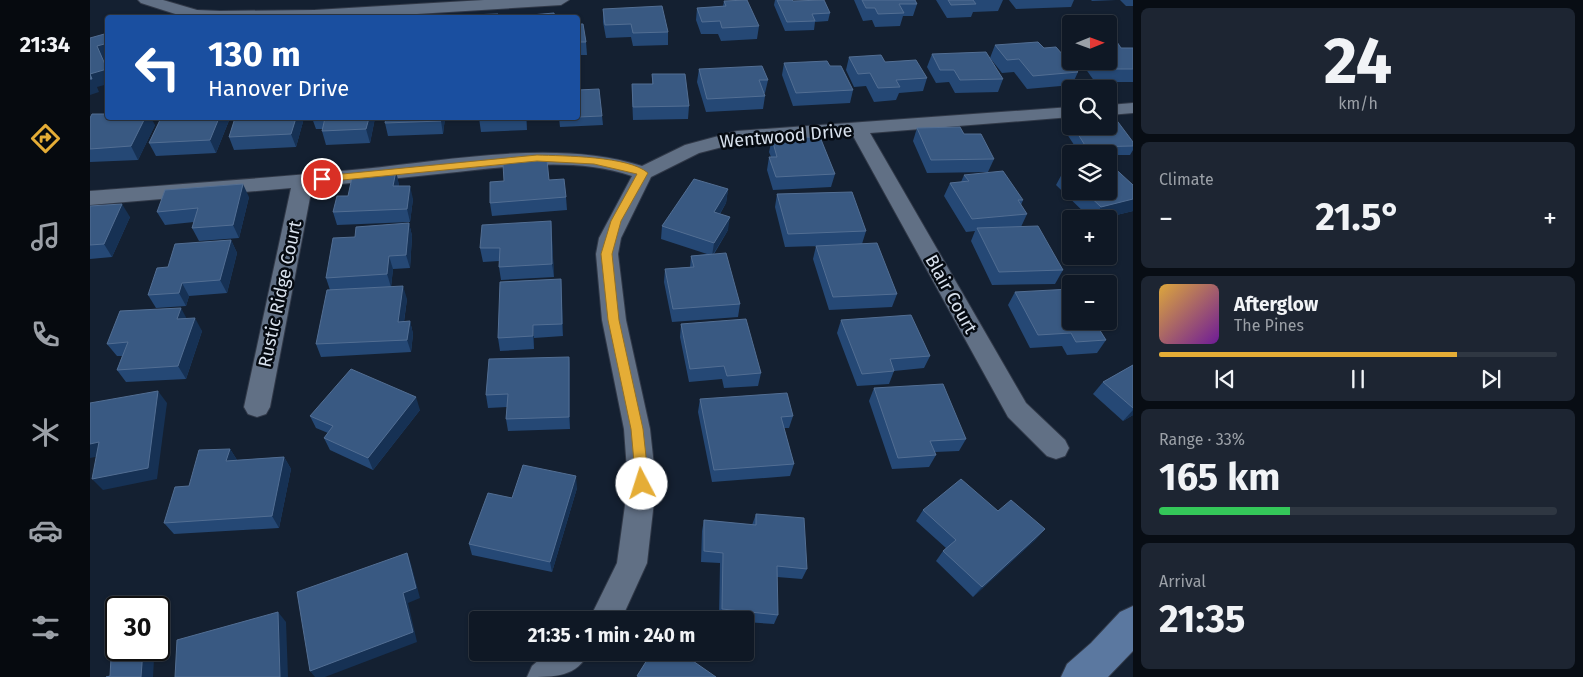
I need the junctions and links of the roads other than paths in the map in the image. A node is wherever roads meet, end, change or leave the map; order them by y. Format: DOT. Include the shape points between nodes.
graph roads {
  1 [pos="146,0"];
  2 [pos="561,0"];
  3 [pos="369,6"];
  4 [pos="196,15"];
  5 [pos="290,15"];
  6 [pos="1133,108"];
  7 [pos="1117,109"];
  8 [pos="1062,113"];
  9 [pos="859,130"];
  10 [pos="643,173"];
  11 [pos="303,181"];
  12 [pos="90,198"];
  13 [pos="257,407"];
  14 [pos="1056,448"];
  15 [pos="609,611"];
  16 [pos="1133,624"];
  17 [pos="563,661"];
  18 [pos="543,677"];
  19 [pos="1080,677"];
  1 -- 4 [label="street"];
  2 -- 3 [label="street"];
  3 -- 5 [label="street"];
  6 -- 7 [label="street"];
  8 -- 9 [label="street, Wentwood Drive"];
  9 -- 10 [label="street, Wentwood Drive" via="737,137 692,149"];
  9 -- 14 [label="street, Blair Court" via="1017,410"];
  10 -- 11 [label="street" via="616,164 537,158"];
  10 -- 15 [label="street" via="616,221 606,254 614,320 637,429 642,484 632,563"];
  11 -- 12 [label="street"];
  11 -- 13 [label="street, Rustic Ridge Court"];
  16 -- 19 [label="street"];
  17 -- 18 [label="street"];
}
